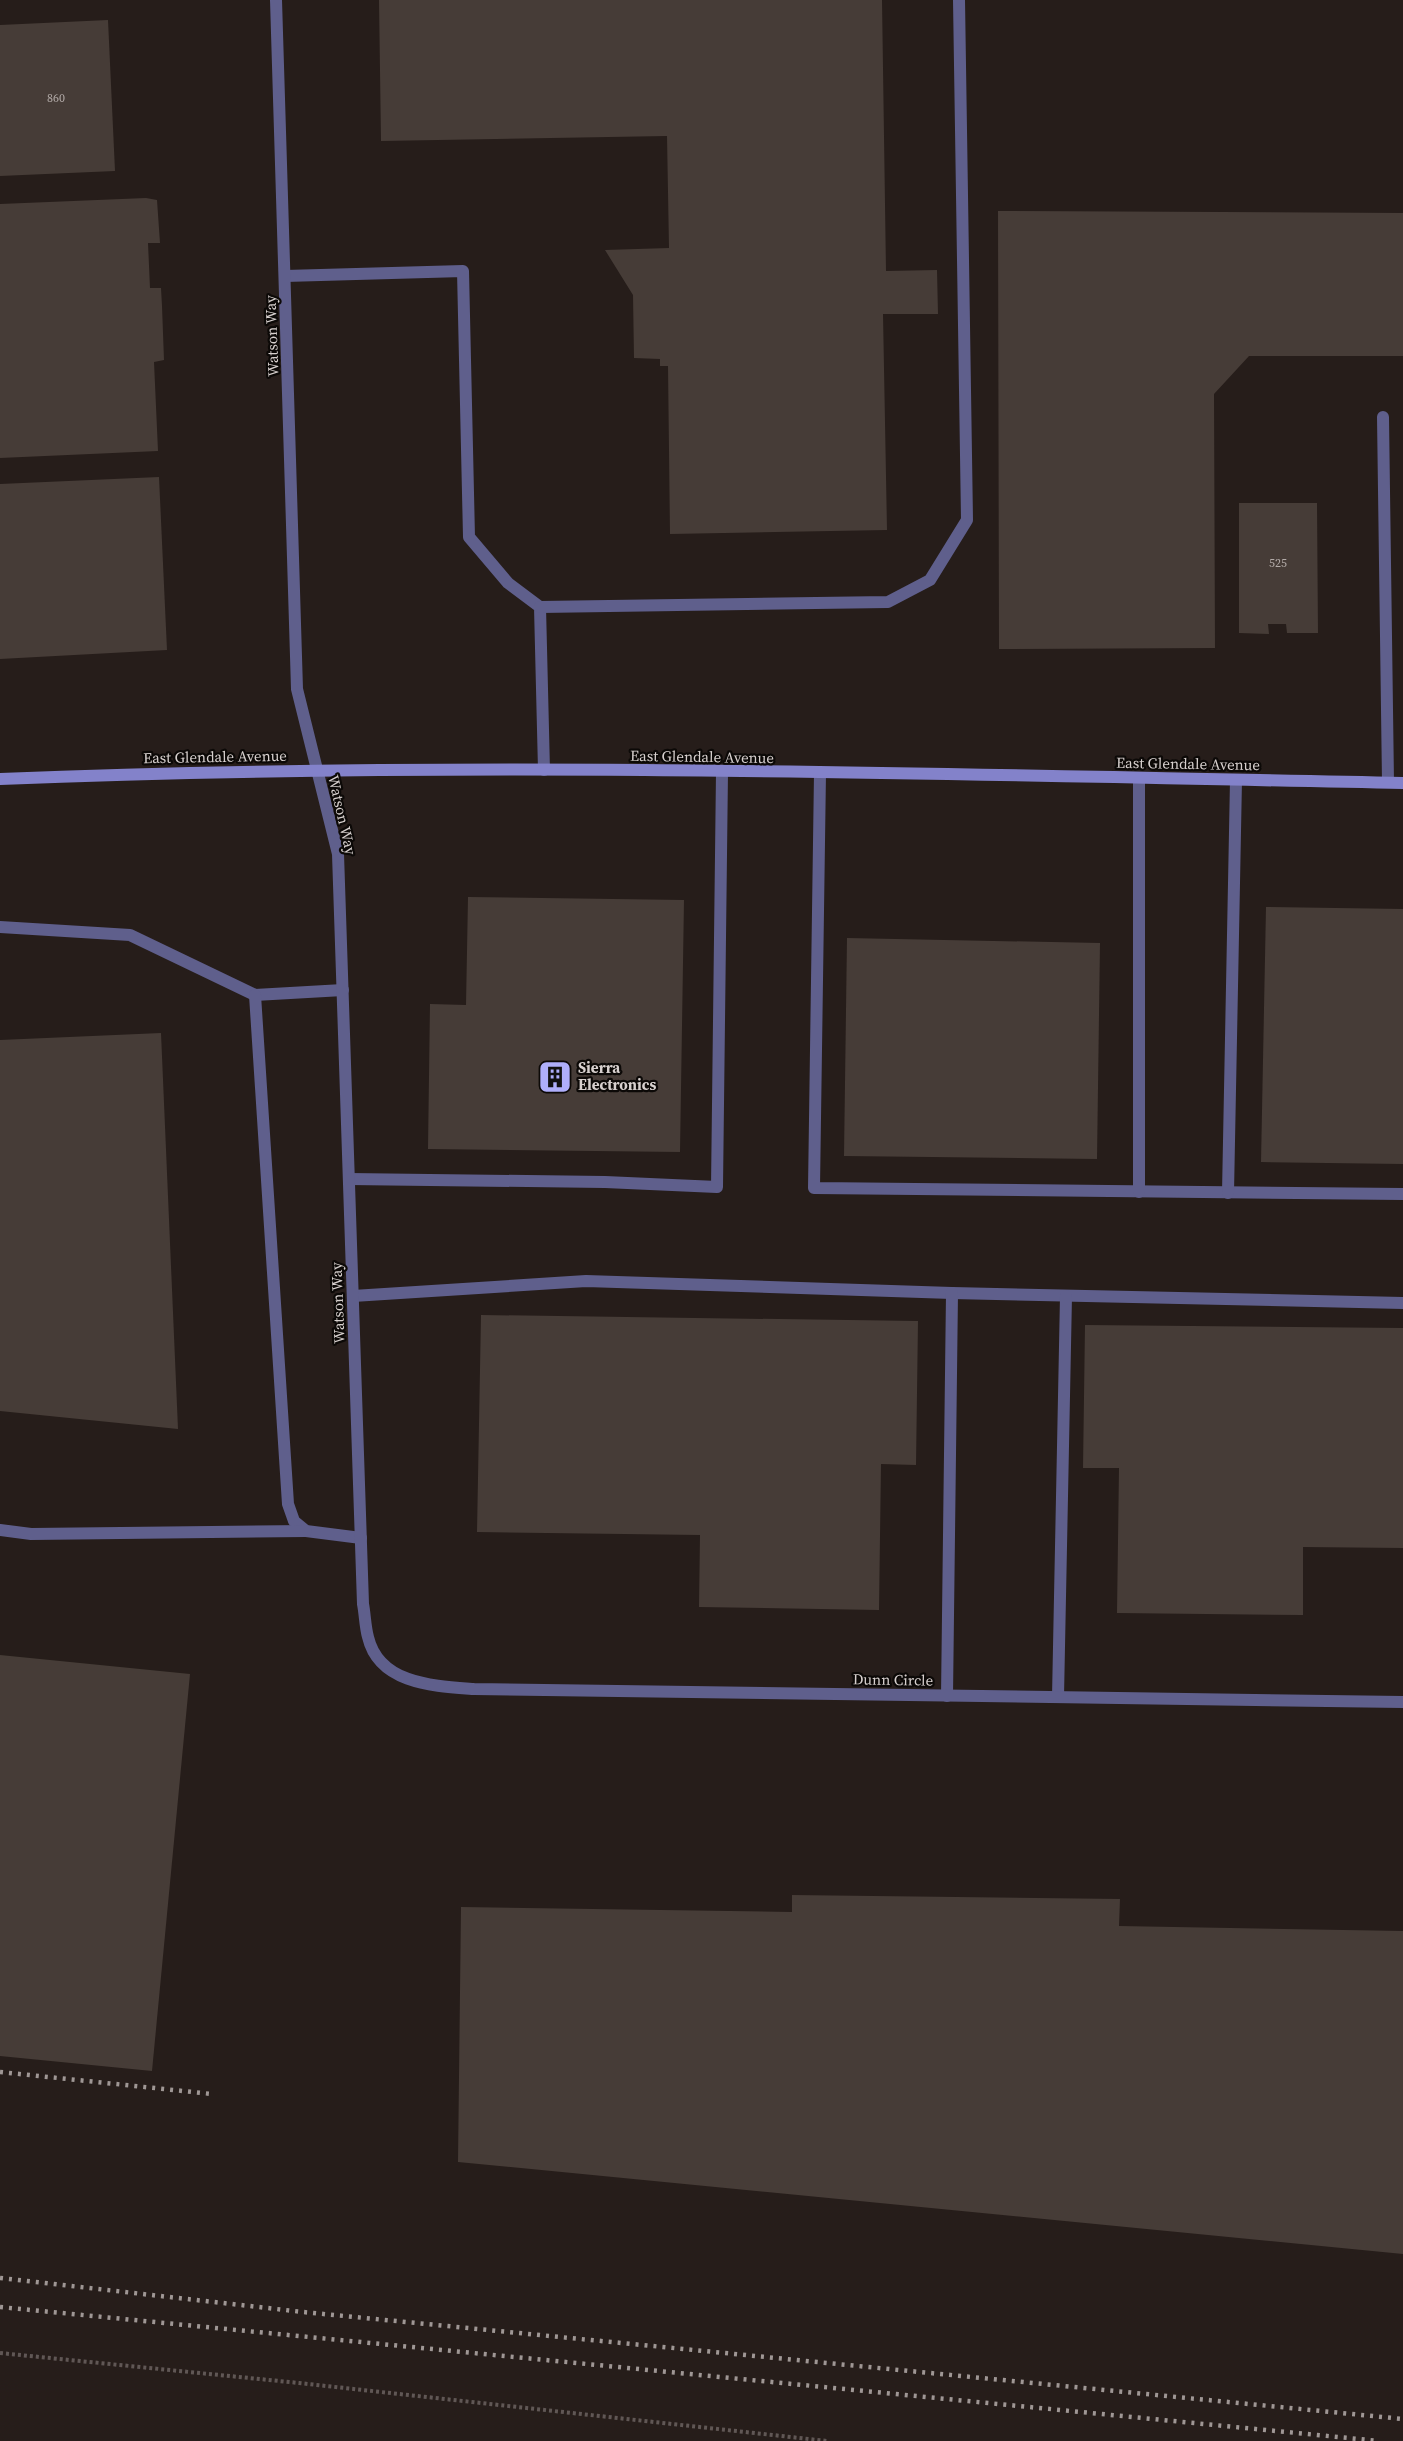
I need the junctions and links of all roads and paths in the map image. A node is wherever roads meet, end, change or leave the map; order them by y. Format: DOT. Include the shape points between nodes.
graph roads {
  1 [pos="276,0"];
  2 [pos="959,0"];
  3 [pos="285,276"];
  4 [pos="1383,417"];
  5 [pos="540,607"];
  6 [pos="316,770"];
  7 [pos="544,770"];
  8 [pos="722,772"];
  9 [pos="820,773"];
  10 [pos="1139,778"];
  11 [pos="0,779"];
  12 [pos="1236,780"];
  13 [pos="1388,782"];
  14 [pos="1403,783"];
  15 [pos="0,927"];
  16 [pos="343,990"];
  17 [pos="255,995"];
  18 [pos="349,1179"];
  19 [pos="1138,1192"];
  20 [pos="1228,1192"];
  21 [pos="1403,1194"];
  22 [pos="952,1293"];
  23 [pos="353,1296"];
  24 [pos="1066,1296"];
  25 [pos="1403,1303"];
  26 [pos="0,1530"];
  27 [pos="306,1531"];
  28 [pos="361,1538"];
  29 [pos="386,1668"];
  30 [pos="947,1696"];
  31 [pos="1058,1697"];
  32 [pos="1403,1702"];
  33 [pos="0,2353"];
  34 [pos="827,2441"];
  1 -- 3 [label="street, Watson Way"];
  2 -- 5 [label="street" via="967,520 930,580 888,602"];
  3 -- 5 [label="street" via="463,271 469,537 508,582"];
  3 -- 6 [label="street, Watson Way" via="297,688"];
  4 -- 13 [label="street"];
  5 -- 7 [label="street"];
  6 -- 7 [label="street, East Glendale Avenue"];
  6 -- 11 [label="street, East Glendale Avenue"];
  6 -- 16 [label="street, Watson Way" via="338,854"];
  7 -- 8 [label="street, East Glendale Avenue"];
  8 -- 9 [label="street, East Glendale Avenue"];
  8 -- 18 [label="street" via="717,1186"];
  9 -- 10 [label="street, East Glendale Avenue"];
  9 -- 19 [label="street" via="814,1188"];
  10 -- 12 [label="street, East Glendale Avenue"];
  10 -- 19 [label="street"];
  12 -- 13 [label="street, East Glendale Avenue"];
  12 -- 20 [label="street"];
  13 -- 14 [label="street, East Glendale Avenue"];
  15 -- 17 [label="street" via="130,935"];
  16 -- 17 [label="street"];
  16 -- 18 [label="street, Watson Way"];
  17 -- 27 [label="street" via="288,1504 294,1521"];
  18 -- 23 [label="street, Watson Way"];
  19 -- 20 [label="street"];
  20 -- 21 [label="street"];
  22 -- 23 [label="street" via="586,1281"];
  22 -- 24 [label="street"];
  22 -- 30 [label="street"];
  23 -- 28 [label="street, Watson Way"];
  24 -- 25 [label="street"];
  24 -- 31 [label="street"];
  26 -- 27 [label="street" via="31,1534"];
  27 -- 28 [label="street"];
  28 -- 29 [label="street, Watson Way" via="368,1638"];
  29 -- 30 [label="street, Dunn Circle" via="398,1676 437,1686 474,1689"];
  30 -- 31 [label="street, Dunn Circle"];
  31 -- 32 [label="street, Dunn Circle"];
  33 -- 34 [label="path"];
}
